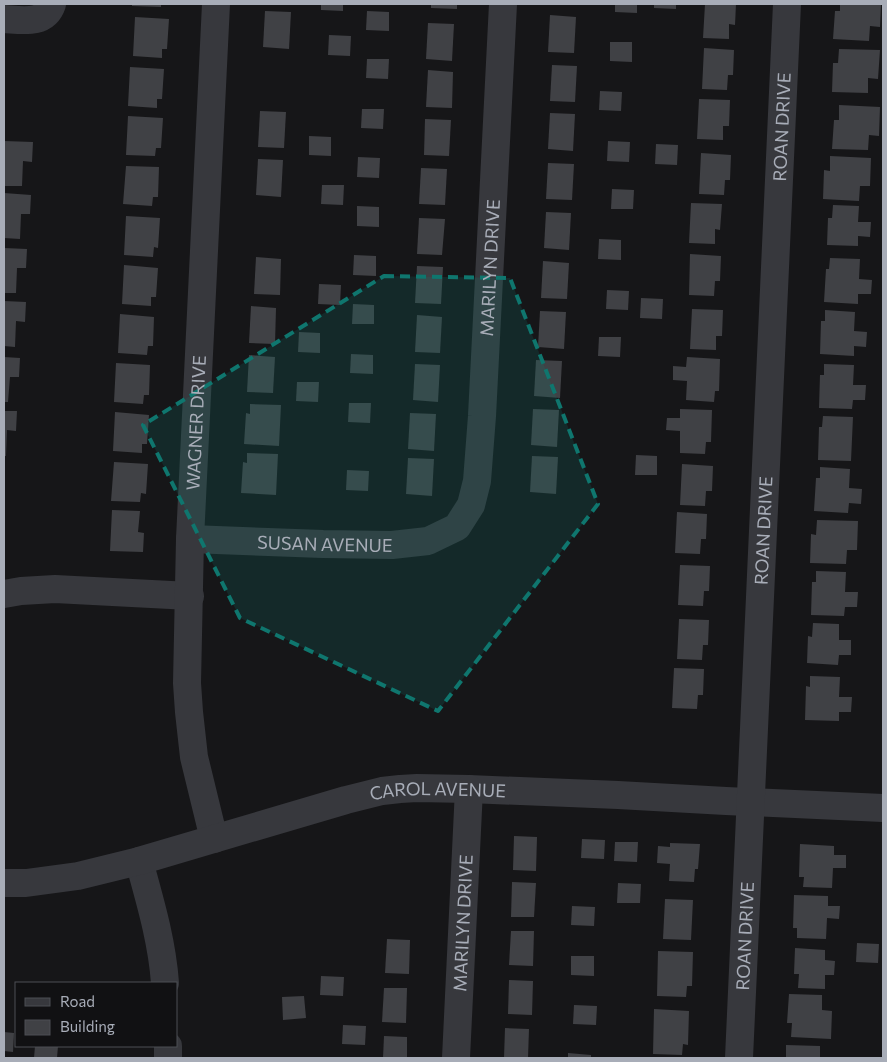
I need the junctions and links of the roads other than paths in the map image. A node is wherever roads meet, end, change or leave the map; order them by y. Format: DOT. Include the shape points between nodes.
graph roads {
  1 [pos="216,4"];
  2 [pos="503,4"];
  3 [pos="787,4"];
  4 [pos="48,10"];
  5 [pos="4,19"];
  6 [pos="457,527"];
  7 [pos="190,538"];
  8 [pos="4,594"];
  9 [pos="190,596"];
  10 [pos="469,789"];
  11 [pos="751,802"];
  12 [pos="883,808"];
  13 [pos="214,839"];
  14 [pos="139,860"];
  15 [pos="4,883"];
  16 [pos="165,982"];
  17 [pos="456,1058"];
  18 [pos="738,1058"];
  1 -- 7 [label="street, WAGNER DRIVE"];
  2 -- 6 [label="street, MARILYN DRIVE" via="477,481 471,505"];
  3 -- 11 [label="street, ROAN DRIVE"];
  4 -- 5 [label="street" via="35,20"];
  6 -- 7 [label="street, SUSAN AVENUE" via="428,541 392,545"];
  7 -- 9 [label="street, WAGNER DRIVE"];
  8 -- 9 [label="street" via="55,589"];
  9 -- 13 [label="street, WAGNER DRIVE" via="189,712 194,757"];
  10 -- 11 [label="street, CAROL AVENUE"];
  10 -- 13 [label="street, CAROL AVENUE" via="382,791"];
  10 -- 17 [label="street, MARILYN DRIVE"];
  11 -- 12 [label="street, CAROL AVENUE"];
  11 -- 18 [label="street, ROAN DRIVE"];
  13 -- 14 [label="street, CAROL AVENUE"];
  14 -- 15 [label="street, CAROL AVENUE" via="78,876"];
  14 -- 16 [label="street" via="158,932"];
}
